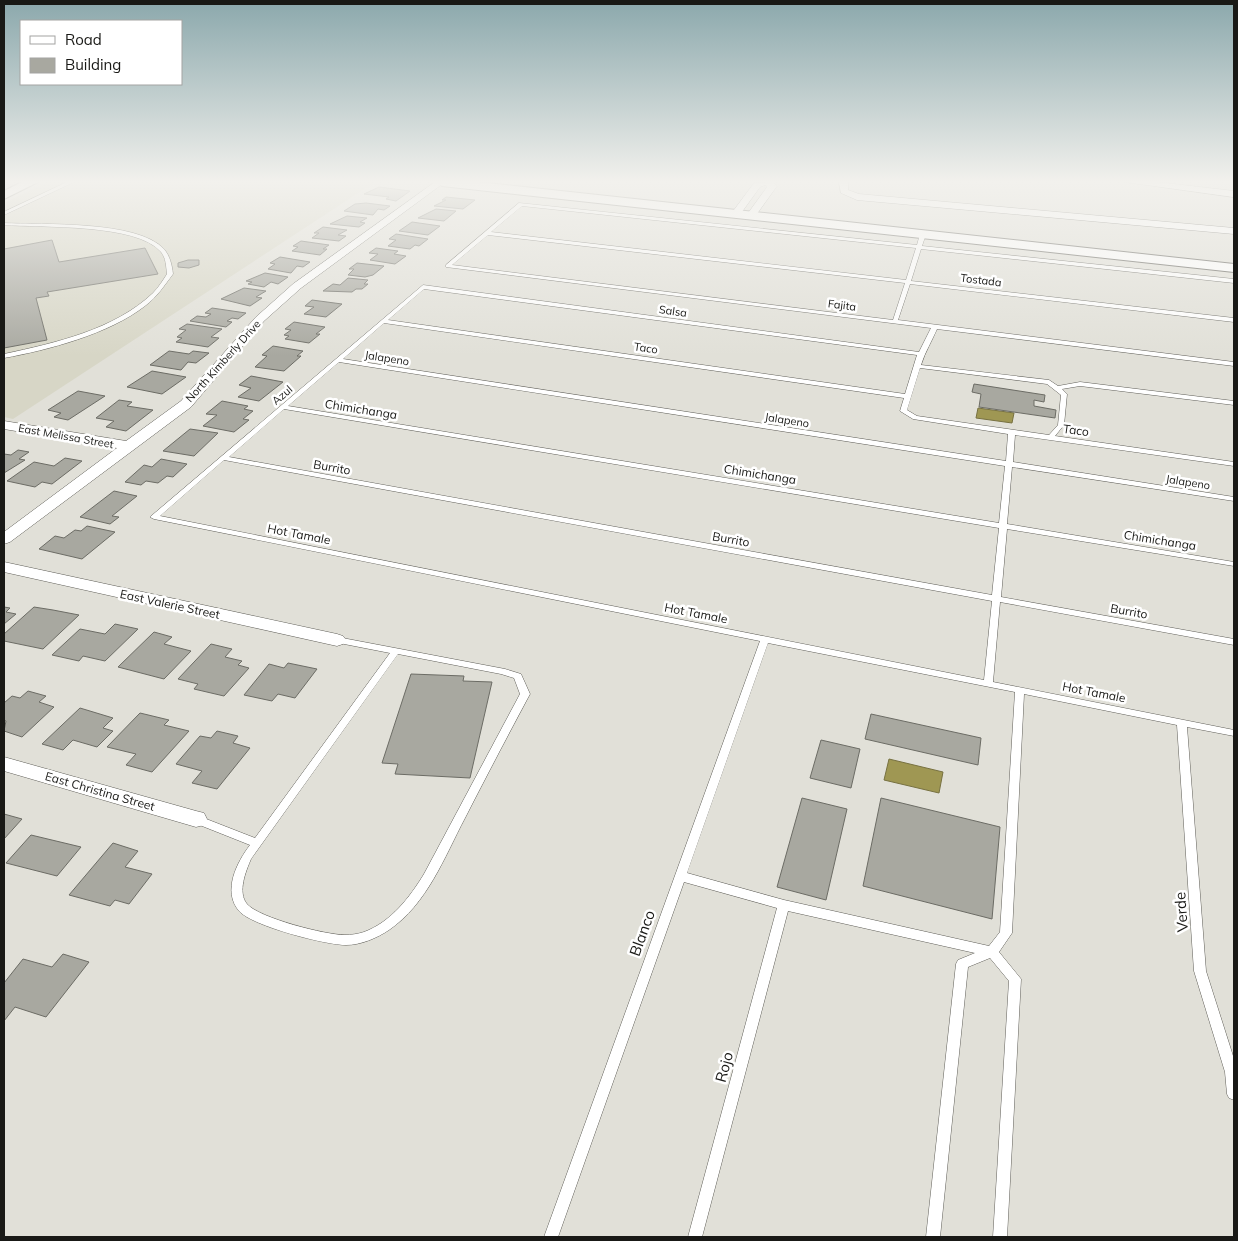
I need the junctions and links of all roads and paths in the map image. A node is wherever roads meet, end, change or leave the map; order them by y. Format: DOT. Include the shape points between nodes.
graph roads {
  1 [pos="147,240"];
  2 [pos="361,240"];
  3 [pos="478,240"];
  4 [pos="546,240"];
  5 [pos="910,240"];
  6 [pos="915,240"];
  7 [pos="922,241"];
  8 [pos="1234,268"];
  9 [pos="1234,281"];
  10 [pos="909,282"];
  11 [pos="423,287"];
  12 [pos="1234,320"];
  13 [pos="383,321"];
  14 [pos="895,322"];
  15 [pos="935,326"];
  16 [pos="921,354"];
  17 [pos="4,356"];
  18 [pos="338,360"];
  19 [pos="1234,364"];
  20 [pos="917,366"];
  21 [pos="1056,388"];
  22 [pos="906,396"];
  23 [pos="1234,403"];
  24 [pos="282,407"];
  25 [pos="4,425"];
  26 [pos="1012,432"];
  27 [pos="1051,438"];
  28 [pos="128,446"];
  29 [pos="223,458"];
  30 [pos="1009,464"];
  31 [pos="1234,464"];
  32 [pos="1234,499"];
  33 [pos="154,517"];
  34 [pos="1003,526"];
  35 [pos="4,539"];
  36 [pos="1234,564"];
  37 [pos="4,567"];
  38 [pos="996,598"];
  39 [pos="765,639"];
  40 [pos="337,640"];
  41 [pos="1234,642"];
  42 [pos="396,651"];
  43 [pos="988,684"];
  44 [pos="1020,690"];
  45 [pos="1182,722"];
  46 [pos="1234,732"];
  47 [pos="4,764"];
  48 [pos="196,819"];
  49 [pos="257,843"];
  50 [pos="680,876"];
  51 [pos="784,905"];
  52 [pos="992,952"];
  53 [pos="1234,1094"];
  54 [pos="551,1237"];
  55 [pos="695,1237"];
  56 [pos="933,1237"];
  57 [pos="1000,1237"];
  1 -- 17 [label="lane" via="161,248 168,261 170,274 156,294 102,327"];
  2 -- 28 [label="street, North Kimberly Drive" via="297,286 260,319 186,404"];
  3 -- 14 [label="lane, Fajita" via="448,266"];
  4 -- 10 [label="lane, Tostada"];
  5 -- 7 [label="lane"];
  6 -- 7 [label="street"];
  7 -- 8 [label="street"];
  7 -- 9 [label="lane"];
  7 -- 10 [label="lane"];
  10 -- 12 [label="lane, Tostada"];
  10 -- 14 [label="lane"];
  11 -- 13 [label="lane, Azul"];
  11 -- 16 [label="lane, Salsa"];
  13 -- 18 [label="lane, Azul"];
  13 -- 22 [label="lane, Taco"];
  14 -- 15 [label="lane, Fajita"];
  15 -- 16 [label="lane"];
  15 -- 19 [label="lane, Fajita"];
  16 -- 20 [label="lane"];
  18 -- 24 [label="lane, Azul"];
  18 -- 30 [label="lane, Jalapeno"];
  20 -- 21 [label="lane" via="1048,382"];
  20 -- 22 [label="lane"];
  21 -- 23 [label="lane" via="1080,384"];
  21 -- 27 [label="lane" via="1064,394 1063,417"];
  22 -- 26 [label="lane, Taco" via="903,411 915,418"];
  24 -- 29 [label="lane, Azul"];
  24 -- 34 [label="lane, Chimichanga"];
  25 -- 28 [label="street, East Melissa Street"];
  26 -- 27 [label="lane, Taco"];
  26 -- 30 [label="lane"];
  27 -- 31 [label="lane, Taco"];
  28 -- 35 [label="street, North Kimberly Drive"];
  29 -- 33 [label="lane, Azul"];
  29 -- 38 [label="lane, Burrito"];
  30 -- 32 [label="lane, Jalapeno"];
  30 -- 34 [label="lane"];
  33 -- 39 [label="lane, Hot Tamale"];
  34 -- 36 [label="lane, Chimichanga"];
  34 -- 38 [label="lane"];
  37 -- 40 [label="street, East Valerie Street"];
  38 -- 41 [label="lane, Burrito"];
  38 -- 43 [label="lane"];
  39 -- 43 [label="lane, Hot Tamale"];
  39 -- 50 [label="lane, Blanco"];
  40 -- 42 [label="lane"];
  42 -- 49 [label="lane"];
  42 -- 49 [label="lane" via="518,676 525,694 421,889 396,918 371,935 346,940 322,937 254,917 243,908 238,893 238,877"];
  43 -- 44 [label="lane, Hot Tamale"];
  44 -- 45 [label="lane, Hot Tamale"];
  44 -- 52 [label="lane" via="1006,933"];
  45 -- 46 [label="lane, Hot Tamale"];
  45 -- 53 [label="lane, Verde" via="1200,970 1232,1072"];
  47 -- 48 [label="street, East Christina Street"];
  48 -- 49 [label="lane"];
  50 -- 51 [label="lane"];
  50 -- 54 [label="lane, Blanco"];
  51 -- 52 [label="lane"];
  51 -- 55 [label="lane, Rojo"];
  52 -- 56 [label="lane" via="962,964"];
  52 -- 57 [label="lane" via="1015,979"];
}
